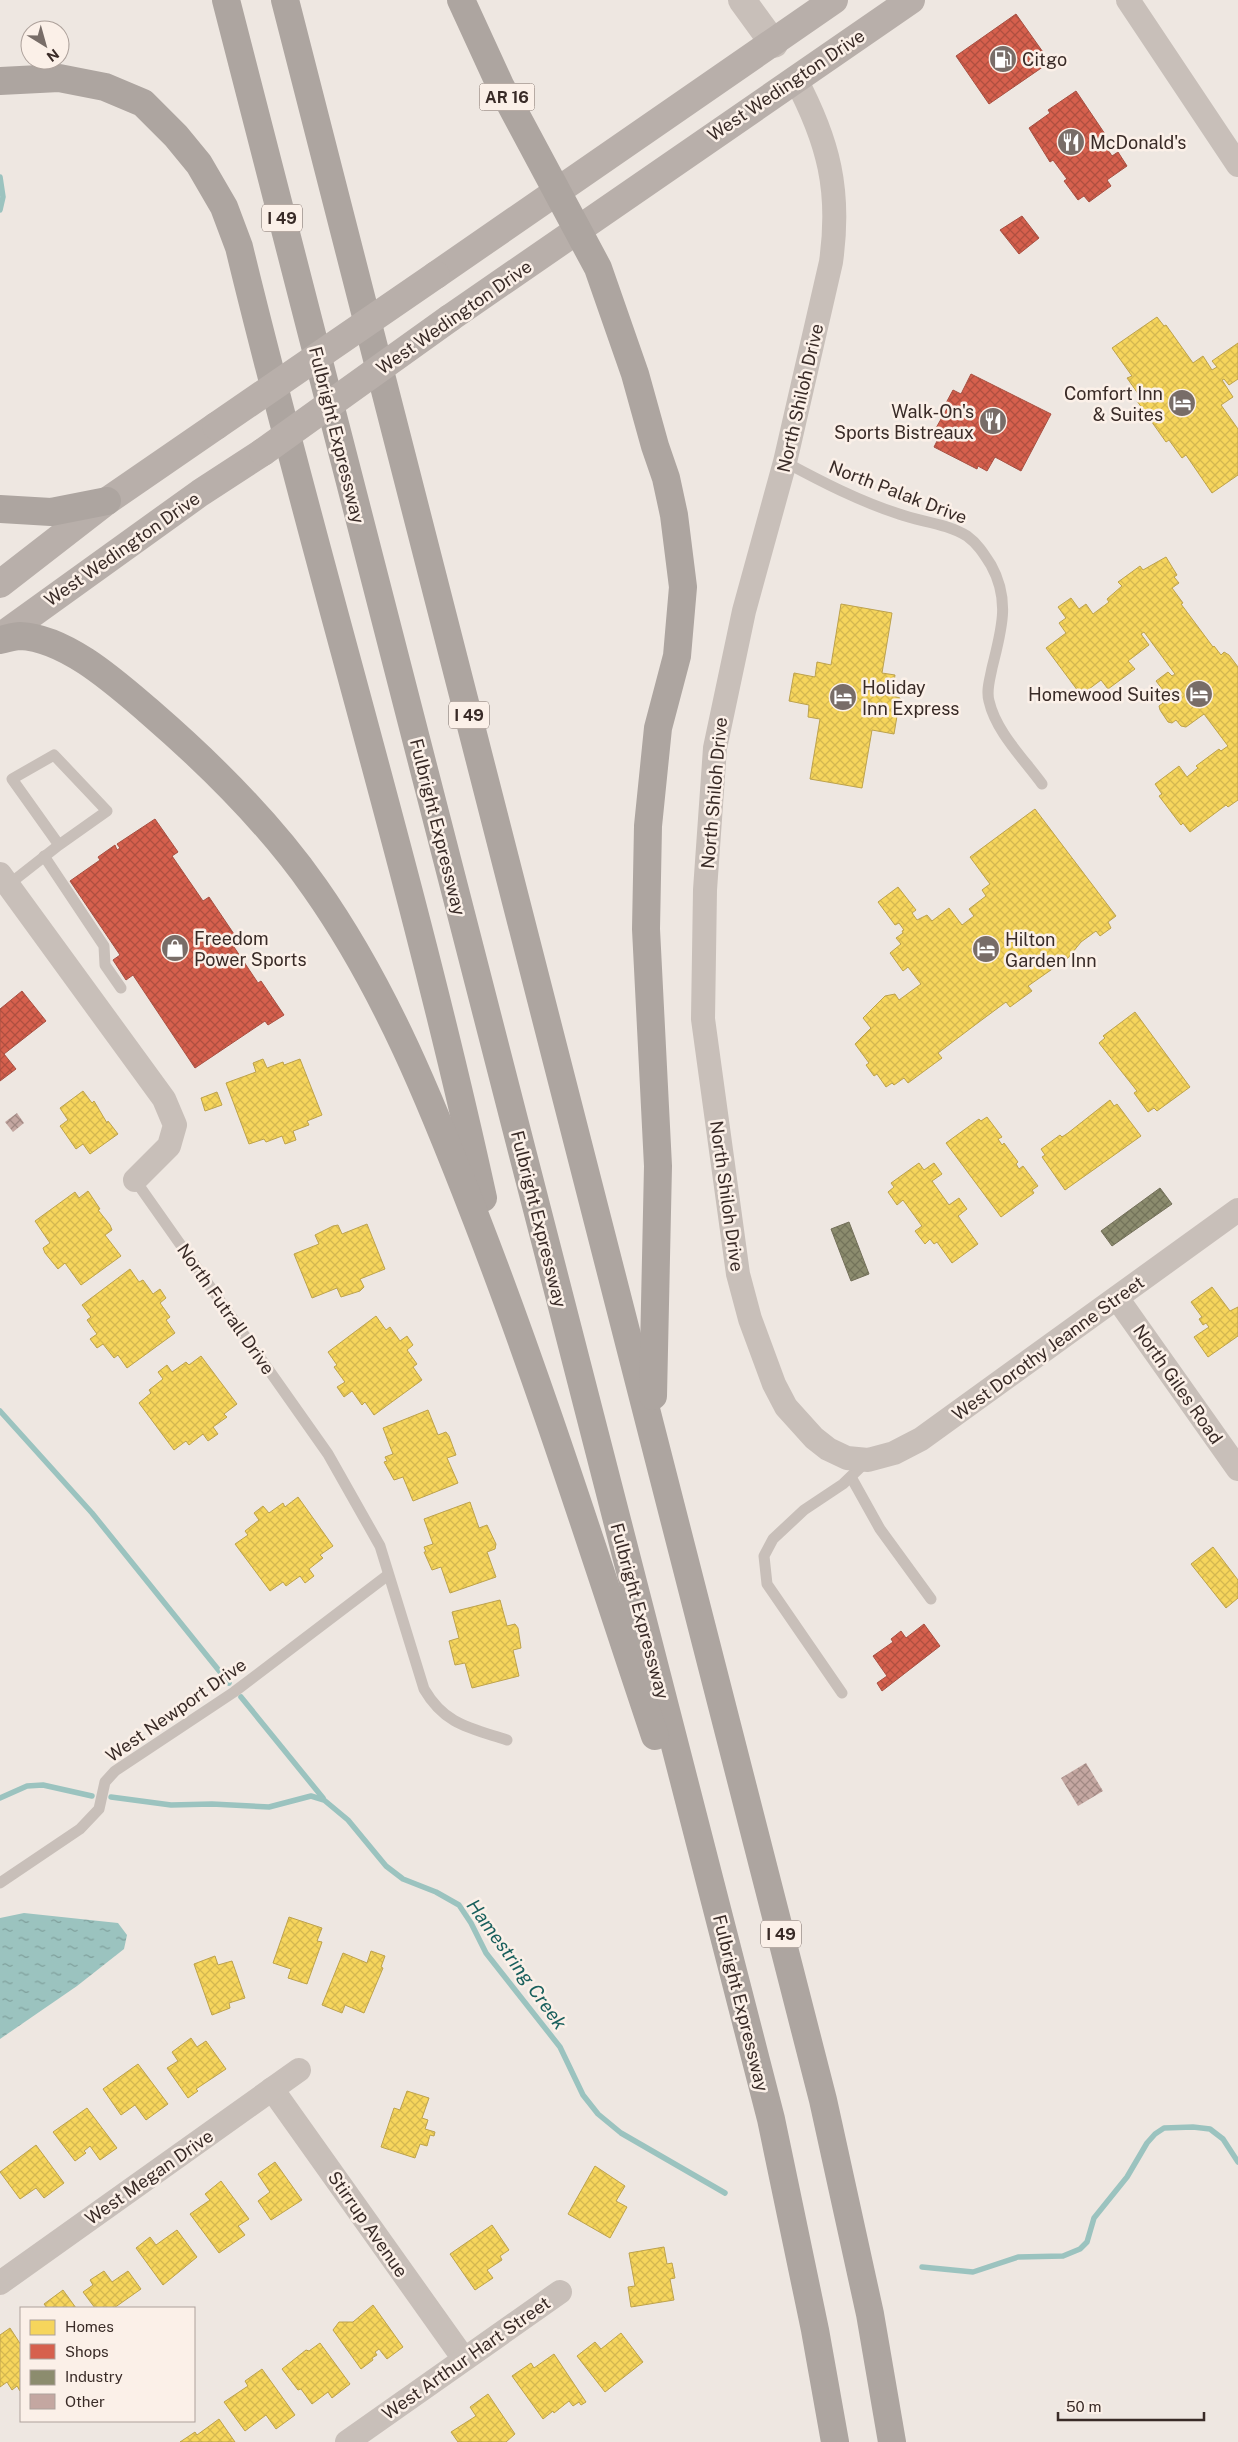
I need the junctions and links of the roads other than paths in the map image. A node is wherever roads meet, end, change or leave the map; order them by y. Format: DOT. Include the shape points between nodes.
graph roads {
  1 [pos="226,0"];
  2 [pos="285,0"];
  3 [pos="461,0"];
  4 [pos="742,0"];
  5 [pos="834,0"];
  6 [pos="911,0"];
  7 [pos="1128,0"];
  8 [pos="774,44"];
  9 [pos="795,78"];
  10 [pos="0,81"];
  11 [pos="1238,165"];
  12 [pos="558,192"];
  13 [pos="577,230"];
  14 [pos="786,462"];
  15 [pos="107,501"];
  16 [pos="0,508"];
  17 [pos="0,584"];
  18 [pos="0,638"];
  19 [pos="1042,784"];
  20 [pos="60,844"];
  21 [pos="44,856"];
  22 [pos="4,880"];
  23 [pos="121,988"];
  24 [pos="135,1180"];
  25 [pos="1238,1210"];
  26 [pos="502,1284"];
  27 [pos="1117,1298"];
  28 [pos="652,1430"];
  29 [pos="855,1465"];
  30 [pos="1238,1469"];
  31 [pos="388,1575"];
  32 [pos="931,1599"];
  33 [pos="842,1693"];
  34 [pos="507,1740"];
  35 [pos="0,1883"];
  36 [pos="727,1948"];
  37 [pos="299,2070"];
  38 [pos="272,2089"];
  39 [pos="0,2283"];
  40 [pos="560,2292"];
  41 [pos="464,2359"];
  42 [pos="347,2442"];
  43 [pos="835,2442"];
  44 [pos="892,2442"];
  1 -- 36 [label="highway, Fulbright Expressway / I 49"];
  2 -- 28 [label="highway, I 49"];
  3 -- 12 [label="highway, AR 16" via="500,85"];
  4 -- 8 [label="street"];
  5 -- 8 [label="main road"];
  6 -- 9 [label="main road, West Wedington Drive"];
  7 -- 11 [label="street"];
  8 -- 12 [label="main road"];
  9 -- 13 [label="main road, West Wedington Drive"];
  9 -- 14 [label="street, North Shiloh Drive" via="825,146 834,182 836,208 831,262"];
  10 -- 26 [label="highway" via="59,78 105,88 143,103 199,164 224,207 239,247 426,962"];
  12 -- 13 [label="highway"];
  12 -- 15 [label="main road, bridge"];
  13 -- 18 [label="main road, West Wedington Drive, bridge" via="263,452 184,504"];
  13 -- 28 [label="highway" via="598,268 635,374 666,478 683,587 677,656 658,728 648,826 646,929 658,1166"];
  14 -- 19 [label="lane, North Palak Drive" via="821,482 900,515 951,528 968,537 983,551 994,571 1004,615 988,699 992,713 1005,734"];
  14 -- 29 [label="street, North Shiloh Drive" via="744,611 714,748 705,890 703,1019 738,1274 750,1319 786,1407 814,1438"];
  15 -- 16 [label="highway" via="51,512"];
  15 -- 17 [label="main road"];
  18 -- 26 [label="highway" via="20,636 48,643 81,658 111,679 217,773 314,886 389,1014 430,1097"];
  20 -- 20 [label="lane" via="12,779 54,755 107,811"];
  20 -- 21 [label="lane"];
  21 -- 22 [label="lane"];
  21 -- 23 [label="lane" via="104,946 105,965"];
  22 -- 24 [label="street, North Futrall Drive" via="164,1099 175,1125 169,1146"];
  24 -- 31 [label="lane, North Futrall Drive" via="328,1454 380,1546"];
  25 -- 27 [label="street, West Dorothy Jeanne Street"];
  26 -- 36 [label="highway"];
  27 -- 29 [label="street, West Dorothy Jeanne Street" via="921,1439 894,1453"];
  27 -- 30 [label="street, North Giles Road"];
  28 -- 44 [label="highway, I 49" via="823,2100 870,2314"];
  29 -- 32 [label="lane" via="880,1529"];
  29 -- 33 [label="lane" via="773,1539 764,1556 767,1584"];
  31 -- 34 [label="lane, North Futrall Drive" via="424,1689 433,1706 466,1727"];
  31 -- 35 [label="lane, West Newport Drive" via="234,1692 115,1770 105,1782 99,1809 80,1829"];
  36 -- 43 [label="highway, Fulbright Expressway / I 49" via="771,2119"];
  37 -- 38 [label="street, West Megan Drive"];
  38 -- 39 [label="street, West Megan Drive"];
  38 -- 41 [label="street, Stirrup Avenue"];
  40 -- 41 [label="street, West Arthur Hart Street"];
  41 -- 42 [label="street, West Arthur Hart Street"];
}
